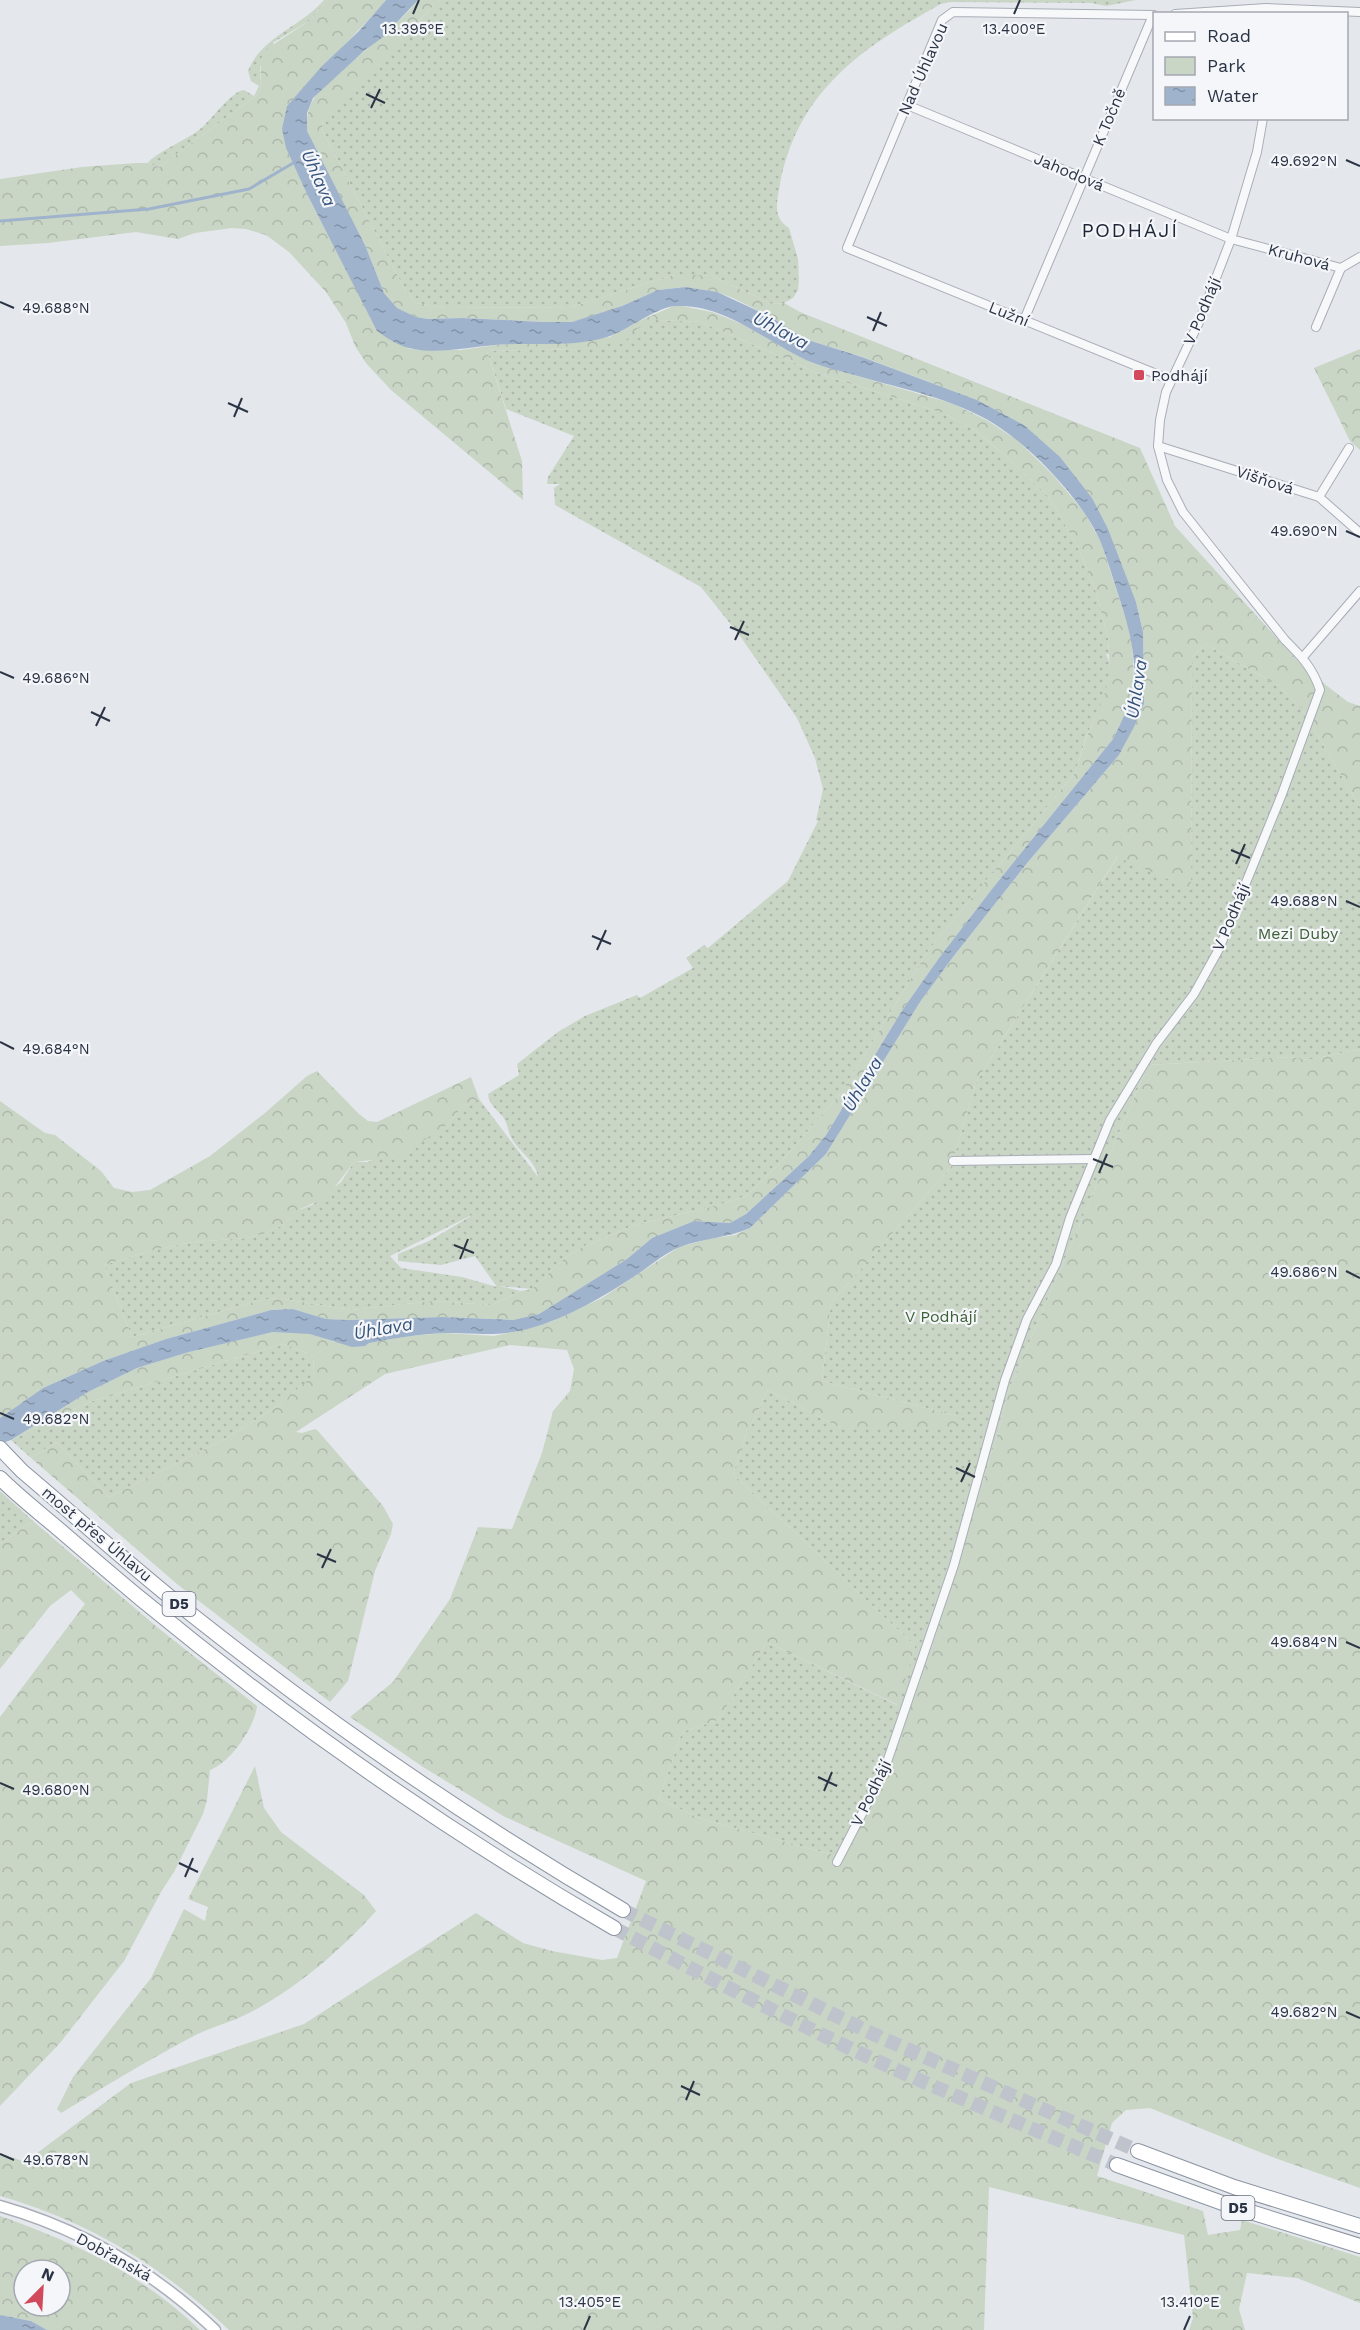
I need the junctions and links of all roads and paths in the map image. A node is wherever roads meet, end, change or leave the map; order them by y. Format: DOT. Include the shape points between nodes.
graph roads {
  1 [pos="1266,7"];
  2 [pos="1200,12"];
  3 [pos="1360,12"];
  4 [pos="1153,15"];
  5 [pos="1153,17"];
  6 [pos="907,105"];
  7 [pos="1263,120"];
  8 [pos="1084,178"];
  9 [pos="1231,239"];
  10 [pos="848,248"];
  11 [pos="1360,257"];
  12 [pos="1341,268"];
  13 [pos="1024,320"];
  14 [pos="1316,327"];
  15 [pos="1171,380"];
  16 [pos="1158,446"];
  17 [pos="1349,448"];
  18 [pos="1319,497"];
  19 [pos="1360,532"];
  20 [pos="1360,591"];
  21 [pos="1303,657"];
  22 [pos="1094,1159"];
  23 [pos="953,1161"];
  24 [pos="0,1448"];
  25 [pos="0,1478"];
  26 [pos="837,1862"];
  27 [pos="623,1910"];
  28 [pos="614,1928"];
  29 [pos="1138,2151"];
  30 [pos="1117,2165"];
  31 [pos="0,2206"];
  32 [pos="1360,2226"];
  33 [pos="1360,2246"];
  34 [pos="214,2330"];
  1 -- 2 [label="street"];
  1 -- 3 [label="street"];
  4 -- 6 [label="street, Nad Úhlavou" via="953,12 942,20"];
  5 -- 8 [label="street, K Točně"];
  6 -- 8 [label="street, Jahodová"];
  6 -- 10 [label="street, Nad Úhlavou"];
  7 -- 9 [label="street, V Podhájí"];
  8 -- 9 [label="street, Jahodová"];
  8 -- 13 [label="street, K Točně"];
  9 -- 12 [label="street, Kruhová"];
  9 -- 15 [label="street, V Podhájí" via="1199,322"];
  10 -- 13 [label="street, Lužní"];
  11 -- 12 [label="street"];
  12 -- 14 [label="street, Kruhová"];
  13 -- 15 [label="street, Lužní"];
  15 -- 16 [label="street, V Podhájí" via="1160,420"];
  16 -- 18 [label="street, Višňová"];
  16 -- 21 [label="street, V Podhájí" via="1167,480 1184,513 1285,640"];
  17 -- 18 [label="street"];
  18 -- 19 [label="street, Višňová"];
  20 -- 21 [label="street"];
  21 -- 22 [label="street, V Podhájí" via="1315,673 1320,690 1222,940 1194,994 1156,1044 1110,1120"];
  22 -- 23 [label="street"];
  22 -- 26 [label="street, V Podhájí" via="1056,1264 1027,1319 1005,1380 954,1565 885,1771"];
  24 -- 27 [label="highway, most přes Úhlavu / D5" via="194,1617 277,1681 474,1818"];
  25 -- 28 [label="highway, most přes Úhlavu / D5" via="182,1633 358,1764 457,1831"];
  29 -- 32 [label="highway, D5" via="1234,2187"];
  30 -- 33 [label="highway, D5"];
  31 -- 34 [label="main road, Dobřanská" via="76,2235 130,2262 192,2308"];
}
